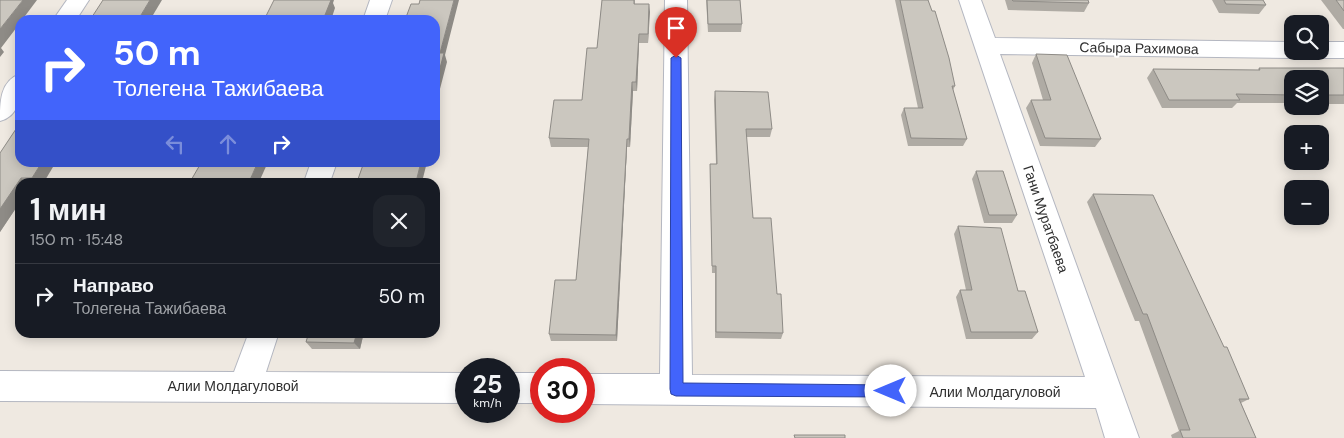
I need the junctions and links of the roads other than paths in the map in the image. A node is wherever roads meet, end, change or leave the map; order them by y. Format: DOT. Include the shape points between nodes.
graph roads {
  1 [pos="78,0"];
  2 [pos="381,0"];
  3 [pos="676,0"];
  4 [pos="970,0"];
  5 [pos="68,15"];
  6 [pos="376,15"];
  7 [pos="986,46"];
  8 [pos="1284,50"];
  9 [pos="1329,50"];
  10 [pos="1344,50"];
  11 [pos="15,90"];
  12 [pos="0,112"];
  13 [pos="262,338"];
  14 [pos="0,386"];
  15 [pos="246,386"];
  16 [pos="455,388"];
  17 [pos="595,388"];
  18 [pos="676,389"];
  19 [pos="1106,393"];
  20 [pos="1122,438"];
  1 -- 5 [label="street"];
  2 -- 6 [label="street"];
  3 -- 18 [label="street"];
  4 -- 7 [label="street, Гани Муратбаева"];
  7 -- 8 [label="street, Сабыра Рахимова"];
  7 -- 19 [label="street, Гани Муратбаева"];
  9 -- 10 [label="street"];
  11 -- 12 [label="street"];
  13 -- 15 [label="street"];
  14 -- 15 [label="street, Алии Молдагуловой"];
  15 -- 16 [label="street, Алии Молдагуловой"];
  17 -- 18 [label="street, Алии Молдагуловой"];
  18 -- 19 [label="street, Алии Молдагуловой"];
  19 -- 20 [label="street, Гани Муратбаева"];
}
